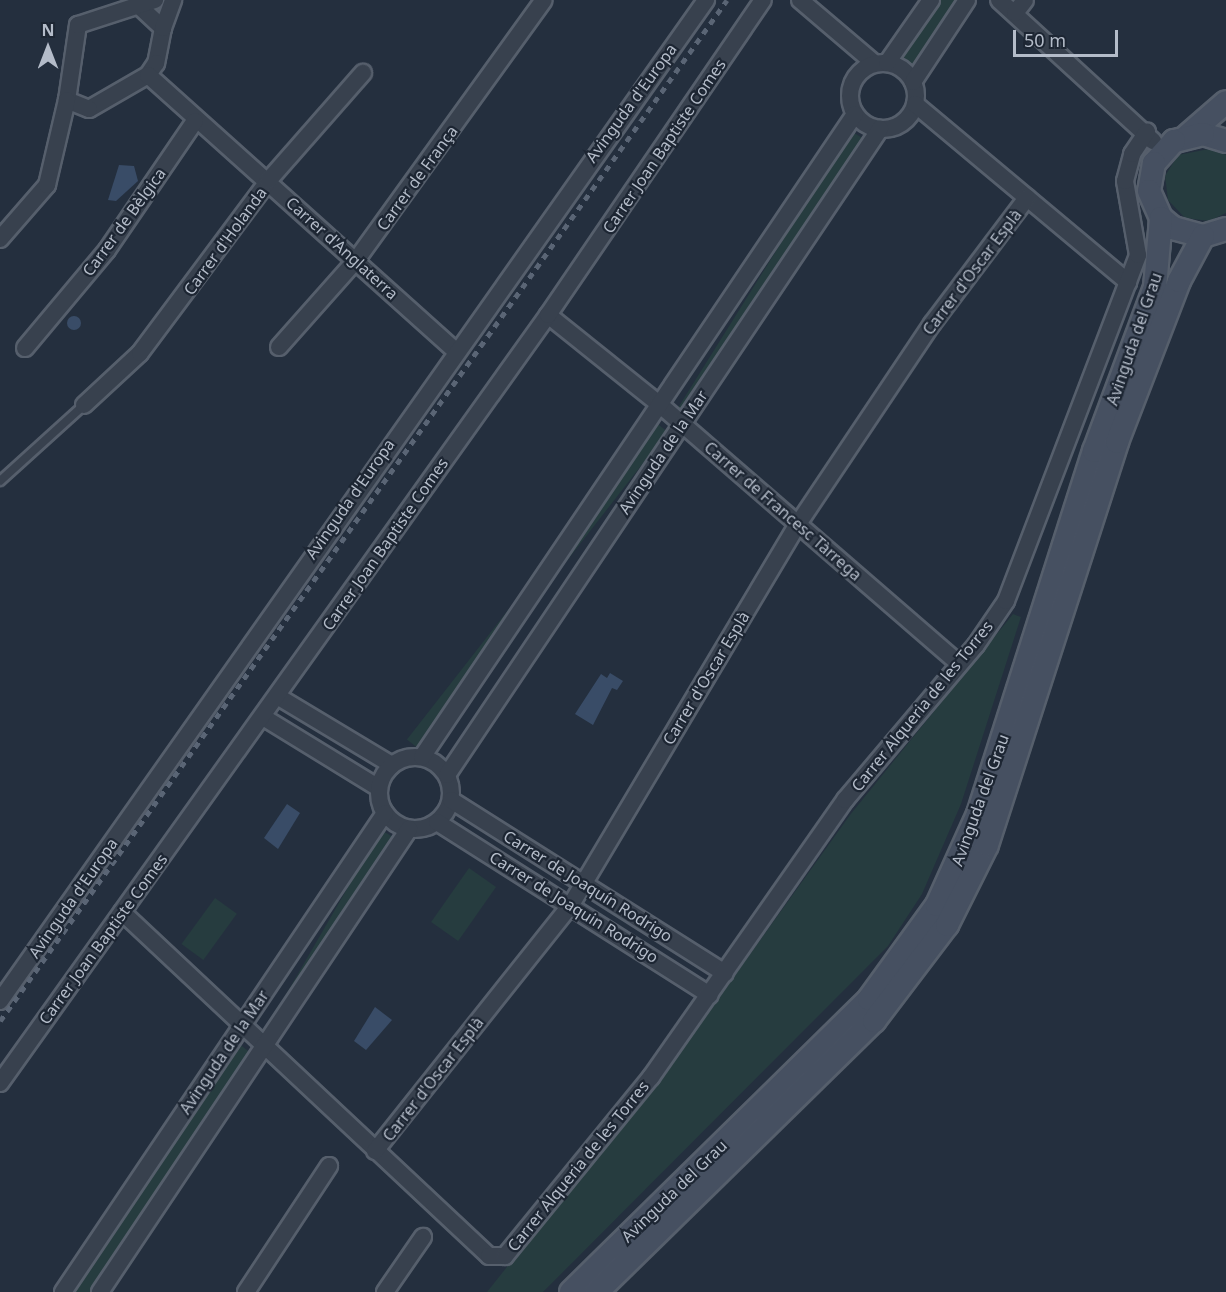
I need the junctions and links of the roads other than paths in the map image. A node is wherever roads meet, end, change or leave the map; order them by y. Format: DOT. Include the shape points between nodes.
graph roads {
  1 [pos="173,0"];
  2 [pos="544,0"];
  3 [pos="706,0"];
  4 [pos="763,0"];
  5 [pos="800,0"];
  6 [pos="931,0"];
  7 [pos="967,0"];
  8 [pos="999,0"];
  9 [pos="147,3"];
  10 [pos="1020,7"];
  11 [pos="163,28"];
  12 [pos="880,63"];
  13 [pos="363,73"];
  14 [pos="147,75"];
  15 [pos="913,82"];
  16 [pos="67,100"];
  17 [pos="1226,102"];
  18 [pos="915,104"];
  19 [pos="89,109"];
  20 [pos="855,114"];
  21 [pos="195,121"];
  22 [pos="64,125"];
  23 [pos="880,129"];
  24 [pos="1148,132"];
  25 [pos="1188,135"];
  26 [pos="1226,141"];
  27 [pos="1162,151"];
  28 [pos="268,181"];
  29 [pos="1027,198"];
  30 [pos="1161,218"];
  31 [pos="2,229"];
  32 [pos="1220,232"];
  33 [pos="357,259"];
  34 [pos="1128,282"];
  35 [pos="548,315"];
  36 [pos="26,348"];
  37 [pos="279,348"];
  38 [pos="455,350"];
  39 [pos="658,403"];
  40 [pos="84,405"];
  41 [pos="681,423"];
  42 [pos="0,481"];
  43 [pos="798,524"];
  44 [pos="959,664"];
  45 [pos="277,696"];
  46 [pos="263,717"];
  47 [pos="422,757"];
  48 [pos="392,765"];
  49 [pos="447,775"];
  50 [pos="379,788"];
  51 [pos="451,800"];
  52 [pos="385,813"];
  53 [pos="437,822"];
  54 [pos="409,829"];
  55 [pos="585,882"];
  56 [pos="572,903"];
  57 [pos="122,912"];
  58 [pos="725,973"];
  59 [pos="710,995"];
  60 [pos="0,1001"];
  61 [pos="241,1027"];
  62 [pos="266,1049"];
  63 [pos="0,1083"];
  64 [pos="375,1151"];
  65 [pos="328,1166"];
  66 [pos="423,1237"];
  67 [pos="63,1292"];
  68 [pos="100,1292"];
  69 [pos="246,1292"];
  70 [pos="385,1292"];
  71 [pos="571,1292"];
  72 [pos="597,1292"];
  1 -- 11 [label="street"];
  2 -- 33 [label="street, Carrer de França"];
  3 -- 38 [label="street, Avinguda d'Europa"];
  4 -- 35 [label="street, Carrer Joan Baptiste Comes"];
  5 -- 12 [label="street"];
  6 -- 12 [label="street"];
  7 -- 15 [label="street"];
  8 -- 10 [label="street"];
  9 -- 11 [label="street"];
  9 -- 16 [label="street" via="78,26"];
  10 -- 24 [label="street"];
  11 -- 14 [label="street" via="156,63"];
  12 -- 15 [label="street"];
  12 -- 20 [label="street" via="851,85"];
  13 -- 28 [label="street, Carrer d'Holanda"];
  14 -- 19 [label="street"];
  14 -- 21 [label="street, Carrer d'Anglaterra"];
  15 -- 18 [label="street"];
  16 -- 19 [label="street"];
  16 -- 22 [label="street"];
  17 -- 25 [label="main road"];
  18 -- 23 [label="street" via="898,126"];
  18 -- 29 [label="street"];
  19 -- 22 [label="street"];
  20 -- 23 [label="street"];
  20 -- 39 [label="street, Avinguda de la Mar"];
  21 -- 28 [label="street, Carrer d'Anglaterra"];
  21 -- 36 [label="street, Carrer de Bèlgica" via="107,250"];
  22 -- 31 [label="street" via="47,185 34,207"];
  23 -- 41 [label="street, Avinguda de la Mar"];
  24 -- 27 [label="street"];
  24 -- 34 [label="street, Avinguda del Grau" via="1132,154 1125,181 1127,211 1140,245"];
  25 -- 26 [label="main road"];
  25 -- 27 [label="main road"];
  27 -- 30 [label="main road" via="1149,184"];
  28 -- 33 [label="street, Carrer d'Anglaterra"];
  28 -- 40 [label="street, Carrer d'Holanda" via="140,353"];
  29 -- 34 [label="street"];
  29 -- 43 [label="street, Carrer d'Oscar Esplà" via="932,324"];
  30 -- 32 [label="main road" via="1180,231"];
  30 -- 71 [label="main road, Avinguda del Grau" via="1155,287 1094,451 978,814 937,905 869,999"];
  32 -- 72 [label="main road, Avinguda del Grau" via="1179,281 1117,442 987,845 947,925 874,1021"];
  33 -- 37 [label="street, Carrer de França"];
  33 -- 38 [label="street, Carrer d'Anglaterra"];
  34 -- 44 [label="street, Carrer Alqueria de les Torres" via="1021,571"];
  35 -- 39 [label="street, Carrer de Francesc Tàrrega"];
  35 -- 45 [label="street, Carrer Joan Baptiste Comes"];
  38 -- 60 [label="street, Avinguda d'Europa"];
  39 -- 41 [label="street, Carrer de Francesc Tàrrega"];
  39 -- 47 [label="street, Avinguda de la Mar"];
  40 -- 42 [label="lane"];
  41 -- 43 [label="street, Carrer de Francesc Tàrrega"];
  41 -- 49 [label="street, Avinguda de la Mar"];
  43 -- 44 [label="street, Carrer de Francesc Tàrrega"];
  43 -- 55 [label="street, Carrer d'Oscar Esplà"];
  44 -- 58 [label="street, Carrer Alqueria de les Torres" via="845,800"];
  45 -- 46 [label="street, Carrer Joan Baptiste Comes"];
  45 -- 48 [label="street"];
  46 -- 50 [label="street"];
  46 -- 57 [label="street, Carrer Joan Baptiste Comes"];
  47 -- 48 [label="street"];
  47 -- 49 [label="street"];
  48 -- 50 [label="street"];
  49 -- 51 [label="street"];
  50 -- 52 [label="street"];
  51 -- 53 [label="street"];
  51 -- 55 [label="street, Carrer de Joaquín Rodrigo"];
  52 -- 54 [label="street"];
  52 -- 61 [label="street, Avinguda de la Mar"];
  53 -- 54 [label="street"];
  53 -- 56 [label="street, Carrer de Joaquin Rodrigo"];
  54 -- 62 [label="street, Avinguda de la Mar"];
  55 -- 56 [label="street, Carrer d'Oscar Esplà"];
  55 -- 58 [label="street, Carrer de Joaquín Rodrigo"];
  56 -- 59 [label="street, Carrer de Joaquin Rodrigo"];
  56 -- 64 [label="street, Carrer d'Oscar Esplà"];
  57 -- 61 [label="street, Carrer Alqueria de les Torres"];
  57 -- 63 [label="street, Carrer Joan Baptiste Comes"];
  58 -- 59 [label="street, Carrer Alqueria de les Torres"];
  59 -- 64 [label="street, Carrer Alqueria de les Torres" via="599,1144 505,1256 489,1256"];
  61 -- 62 [label="street, Carrer Alqueria de les Torres"];
  61 -- 67 [label="street, Avinguda de la Mar"];
  62 -- 64 [label="street, Carrer Alqueria de les Torres"];
  62 -- 68 [label="street, Avinguda de la Mar"];
  65 -- 69 [label="street"];
  66 -- 70 [label="street"];
}
